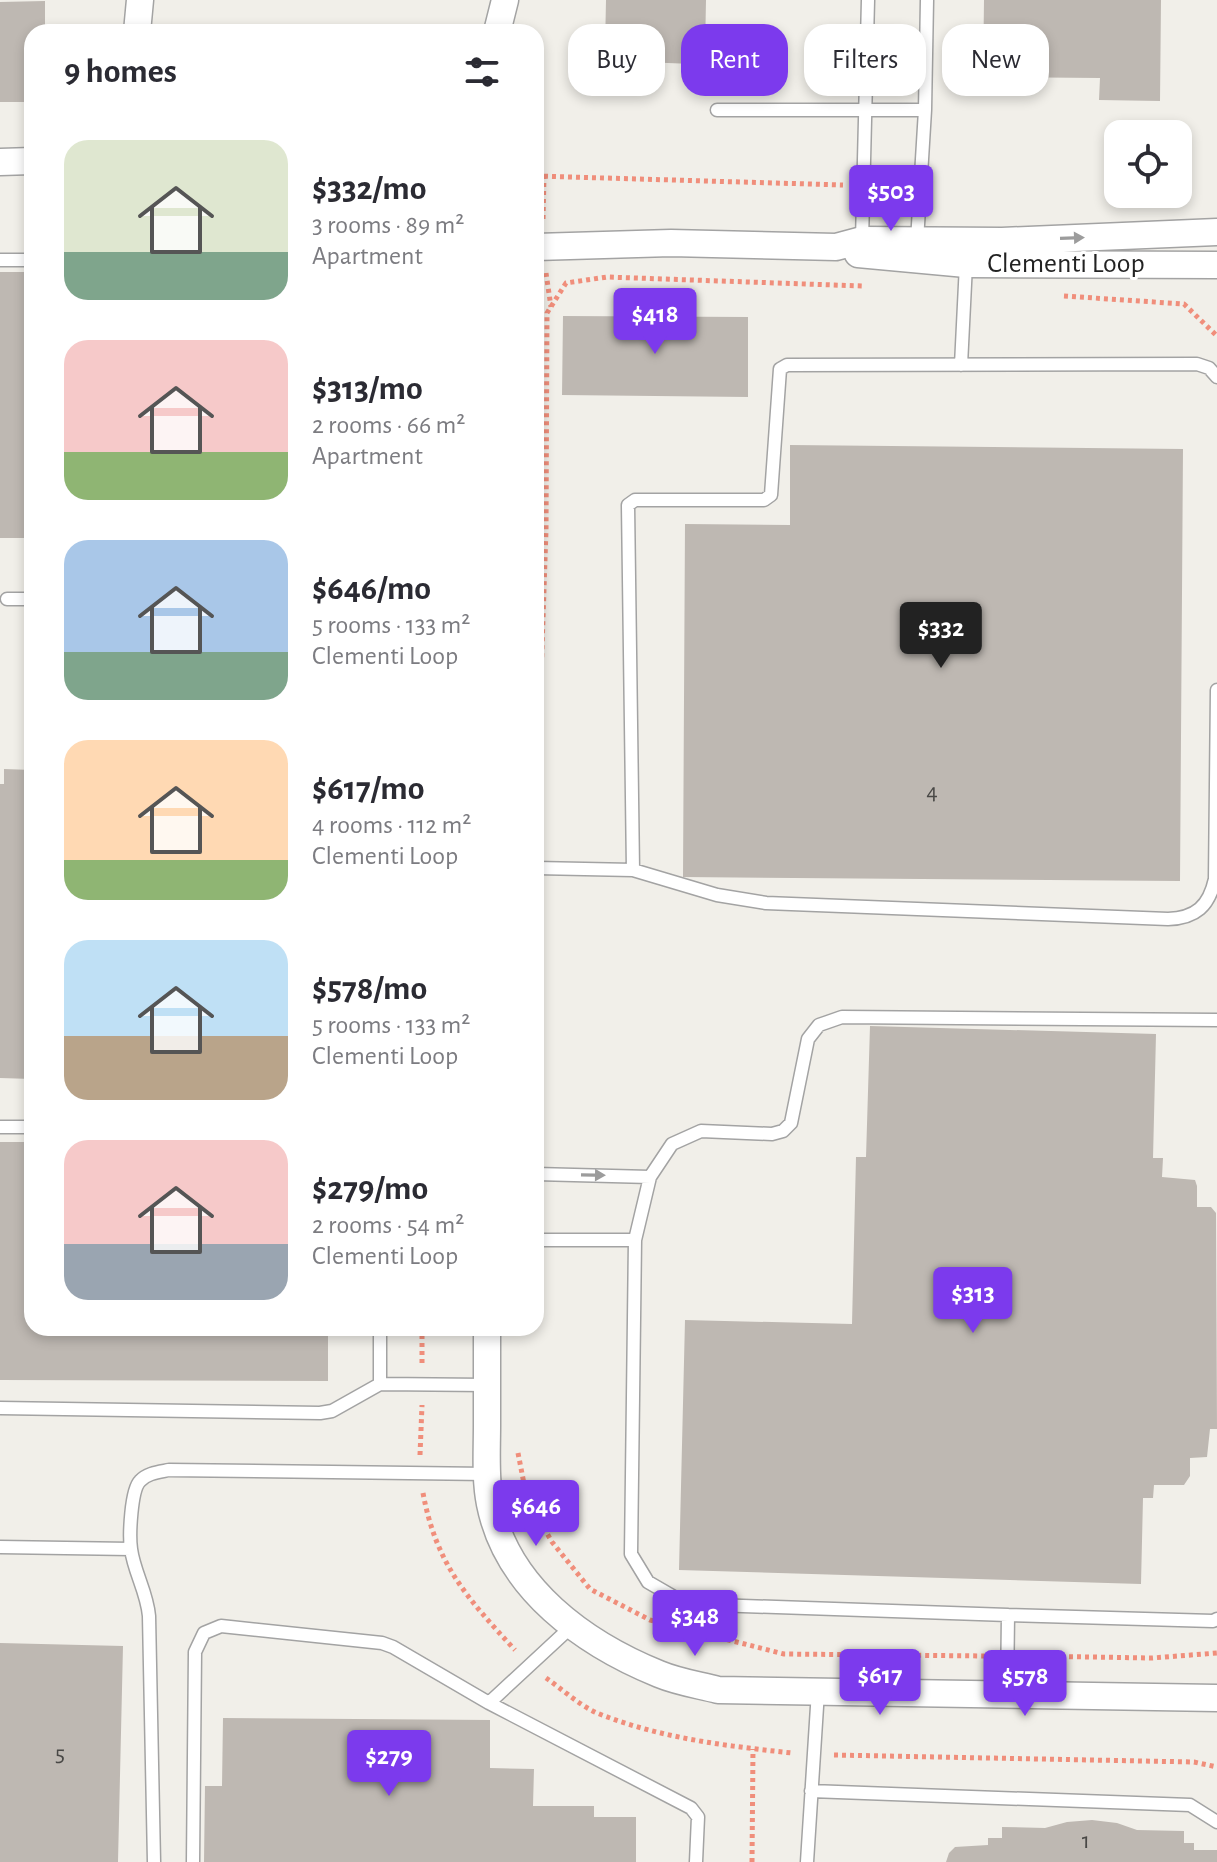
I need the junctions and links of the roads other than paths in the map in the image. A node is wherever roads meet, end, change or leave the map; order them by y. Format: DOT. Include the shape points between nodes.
graph roads {
  1 [pos="140,0"];
  2 [pos="505,0"];
  3 [pos="868,0"];
  4 [pos="927,0"];
  5 [pos="138,24"];
  6 [pos="499,24"];
  7 [pos="717,110"];
  8 [pos="866,110"];
  9 [pos="925,110"];
  10 [pos="24,161"];
  11 [pos="0,162"];
  12 [pos="1217,232"];
  13 [pos="544,247"];
  14 [pos="862,248"];
  15 [pos="916,250"];
  16 [pos="966,252"];
  17 [pos="0,260"];
  18 [pos="24,260"];
  19 [pos="1217,265"];
  20 [pos="961,365"];
  21 [pos="1217,377"];
  22 [pos="7,599"];
  23 [pos="24,599"];
  24 [pos="1217,690"];
  25 [pos="544,868"];
  26 [pos="633,870"];
  27 [pos="1217,1020"];
  28 [pos="0,1127"];
  29 [pos="24,1127"];
  30 [pos="544,1174"];
  31 [pos="650,1177"];
  32 [pos="544,1240"];
  33 [pos="635,1240"];
  34 [pos="380,1336"];
  35 [pos="487,1336"];
  36 [pos="380,1384"];
  37 [pos="487,1385"];
  38 [pos="0,1408"];
  39 [pos="487,1474"];
  40 [pos="0,1547"];
  41 [pos="131,1549"];
  42 [pos="1008,1615"];
  43 [pos="1217,1619"];
  44 [pos="571,1627"];
  45 [pos="818,1691"];
  46 [pos="1007,1693"];
  47 [pos="1217,1698"];
  48 [pos="489,1703"];
  49 [pos="811,1791"];
  50 [pos="1217,1822"];
  51 [pos="154,1862"];
  52 [pos="193,1862"];
  53 [pos="696,1862"];
  54 [pos="807,1862"];
  1 -- 5 [label="street"];
  2 -- 6 [label="street"];
  3 -- 8 [label="lane"];
  4 -- 9 [label="lane"];
  7 -- 8 [label="lane"];
  8 -- 9 [label="lane"];
  8 -- 14 [label="lane"];
  9 -- 15 [label="lane"];
  10 -- 11 [label="street"];
  16 -- 12 [label="street, Clementi Loop, one-way"];
  13 -- 14 [label="street, Clementi Loop" via="671,243"];
  14 -- 15 [label="street, Clementi Loop"];
  15 -- 16 [label="street, Clementi Loop"];
  16 -- 19 [label="street, Clementi Loop"];
  16 -- 20 [label="lane"];
  17 -- 18 [label="lane"];
  20 -- 21 [label="lane" via="1197,364"];
  20 -- 26 [label="lane" via="787,365 780,369 771,495 764,500 635,500 628,505"];
  22 -- 23 [label="lane"];
  24 -- 26 [label="lane" via="1215,879 1209,902 1186,916 766,903 717,895"];
  25 -- 26 [label="lane"];
  27 -- 31 [label="lane" via="842,1017 819,1025 808,1039 791,1123 783,1131 701,1131 672,1144"];
  28 -- 29 [label="lane"];
  30 -- 31 [label="lane, one-way"];
  31 -- 33 [label="lane"];
  32 -- 33 [label="lane"];
  33 -- 42 [label="lane" via="631,1554 648,1582 686,1604"];
  34 -- 36 [label="lane"];
  35 -- 37 [label="street"];
  36 -- 37 [label="lane"];
  36 -- 38 [label="lane" via="320,1413"];
  37 -- 39 [label="street"];
  39 -- 41 [label="lane" via="169,1470 138,1483"];
  39 -- 44 [label="street" via="490,1506 504,1542 525,1580"];
  40 -- 41 [label="lane"];
  41 -- 51 [label="lane" via="149,1616"];
  42 -- 43 [label="lane"];
  42 -- 46 [label="lane"];
  44 -- 45 [label="street" via="663,1676 718,1690"];
  44 -- 48 [label="lane"];
  45 -- 46 [label="street"];
  45 -- 49 [label="lane"];
  46 -- 47 [label="street"];
  48 -- 52 [label="lane" via="382,1643 221,1626 204,1633 195,1652"];
  48 -- 53 [label="lane" via="691,1808 698,1817"];
  49 -- 50 [label="lane" via="1190,1805"];
  49 -- 54 [label="lane"];
}
